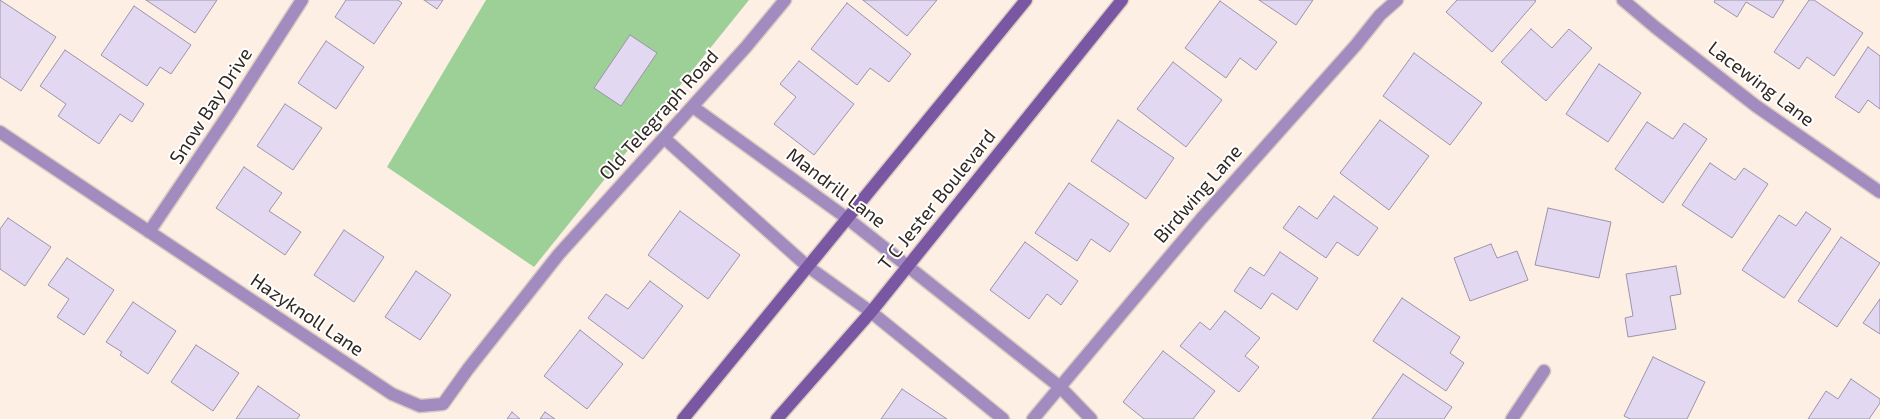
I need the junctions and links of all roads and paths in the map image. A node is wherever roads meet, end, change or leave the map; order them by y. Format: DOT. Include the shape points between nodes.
graph roads {
  1 [pos="302,0"];
  2 [pos="786,0"];
  3 [pos="1026,0"];
  4 [pos="1122,0"];
  5 [pos="1397,0"];
  6 [pos="1624,0"];
  7 [pos="693,107"];
  8 [pos="0,132"];
  9 [pos="664,138"];
  10 [pos="1880,192"];
  11 [pos="848,219"];
  12 [pos="149,232"];
  13 [pos="559,254"];
  14 [pos="807,266"];
  15 [pos="908,267"];
  16 [pos="871,312"];
  17 [pos="1544,371"];
  18 [pos="1060,387"];
  19 [pos="683,419"];
  20 [pos="777,419"];
  21 [pos="1003,419"];
  22 [pos="1033,419"];
  23 [pos="1091,419"];
  24 [pos="1512,419"];
  1 -- 12 [label="street, Snow Bay Drive"];
  2 -- 7 [label="street, Old Telegraph Road"];
  3 -- 11 [label="main road"];
  4 -- 15 [label="main road, T C Jester Boulevard"];
  5 -- 18 [label="street, Birdwing Lane" via="1380,15 1200,218"];
  6 -- 10 [label="street, Lacewing Lane" via="1756,106"];
  7 -- 9 [label="street, Old Telegraph Road"];
  7 -- 11 [label="street, Mandrill Lane"];
  8 -- 12 [label="street, Hazyknoll Lane"];
  9 -- 13 [label="street, Old Telegraph Road"];
  9 -- 14 [label="street"];
  11 -- 14 [label="main road"];
  11 -- 15 [label="street, Mandrill Lane"];
  12 -- 13 [label="street, Hazyknoll Lane" via="392,394 420,406 443,404"];
  14 -- 16 [label="street"];
  14 -- 19 [label="main road"];
  15 -- 16 [label="main road, T C Jester Boulevard"];
  15 -- 18 [label="street, Mandrill Lane"];
  16 -- 20 [label="main road, T C Jester Boulevard"];
  16 -- 21 [label="street"];
  17 -- 24 [label="street"];
  18 -- 22 [label="street, Birdwing Lane"];
  18 -- 23 [label="street, Mandrill Lane"];
}
